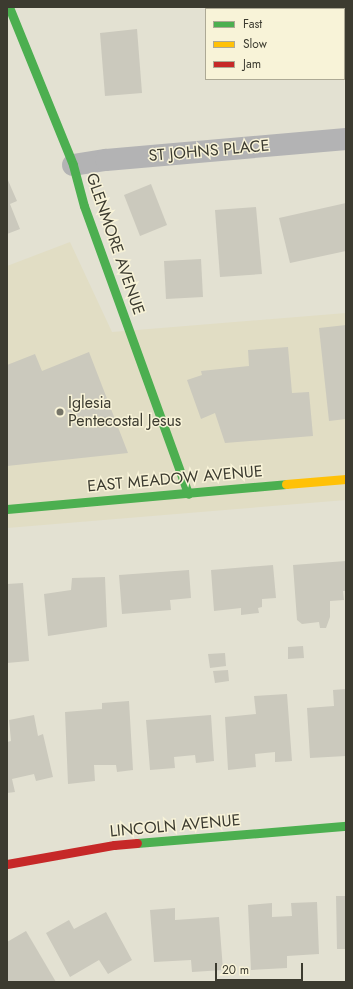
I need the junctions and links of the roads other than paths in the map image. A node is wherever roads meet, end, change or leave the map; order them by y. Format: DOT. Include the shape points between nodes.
graph roads {
  1 [pos="10,7"];
  2 [pos="346,139"];
  3 [pos="73,165"];
  4 [pos="346,479"];
  5 [pos="188,494"];
  6 [pos="7,509"];
  7 [pos="346,826"];
  8 [pos="7,864"];
  1 -- 3 [label="street, GLENMORE AVENUE"];
  2 -- 3 [label="street, ST JOHNS PLACE"];
  3 -- 5 [label="street, GLENMORE AVENUE" via="84,206"];
  4 -- 5 [label="street, EAST MEADOW AVENUE"];
  5 -- 6 [label="street, EAST MEADOW AVENUE"];
  7 -- 8 [label="street, LINCOLN AVENUE" via="114,845"];
}
